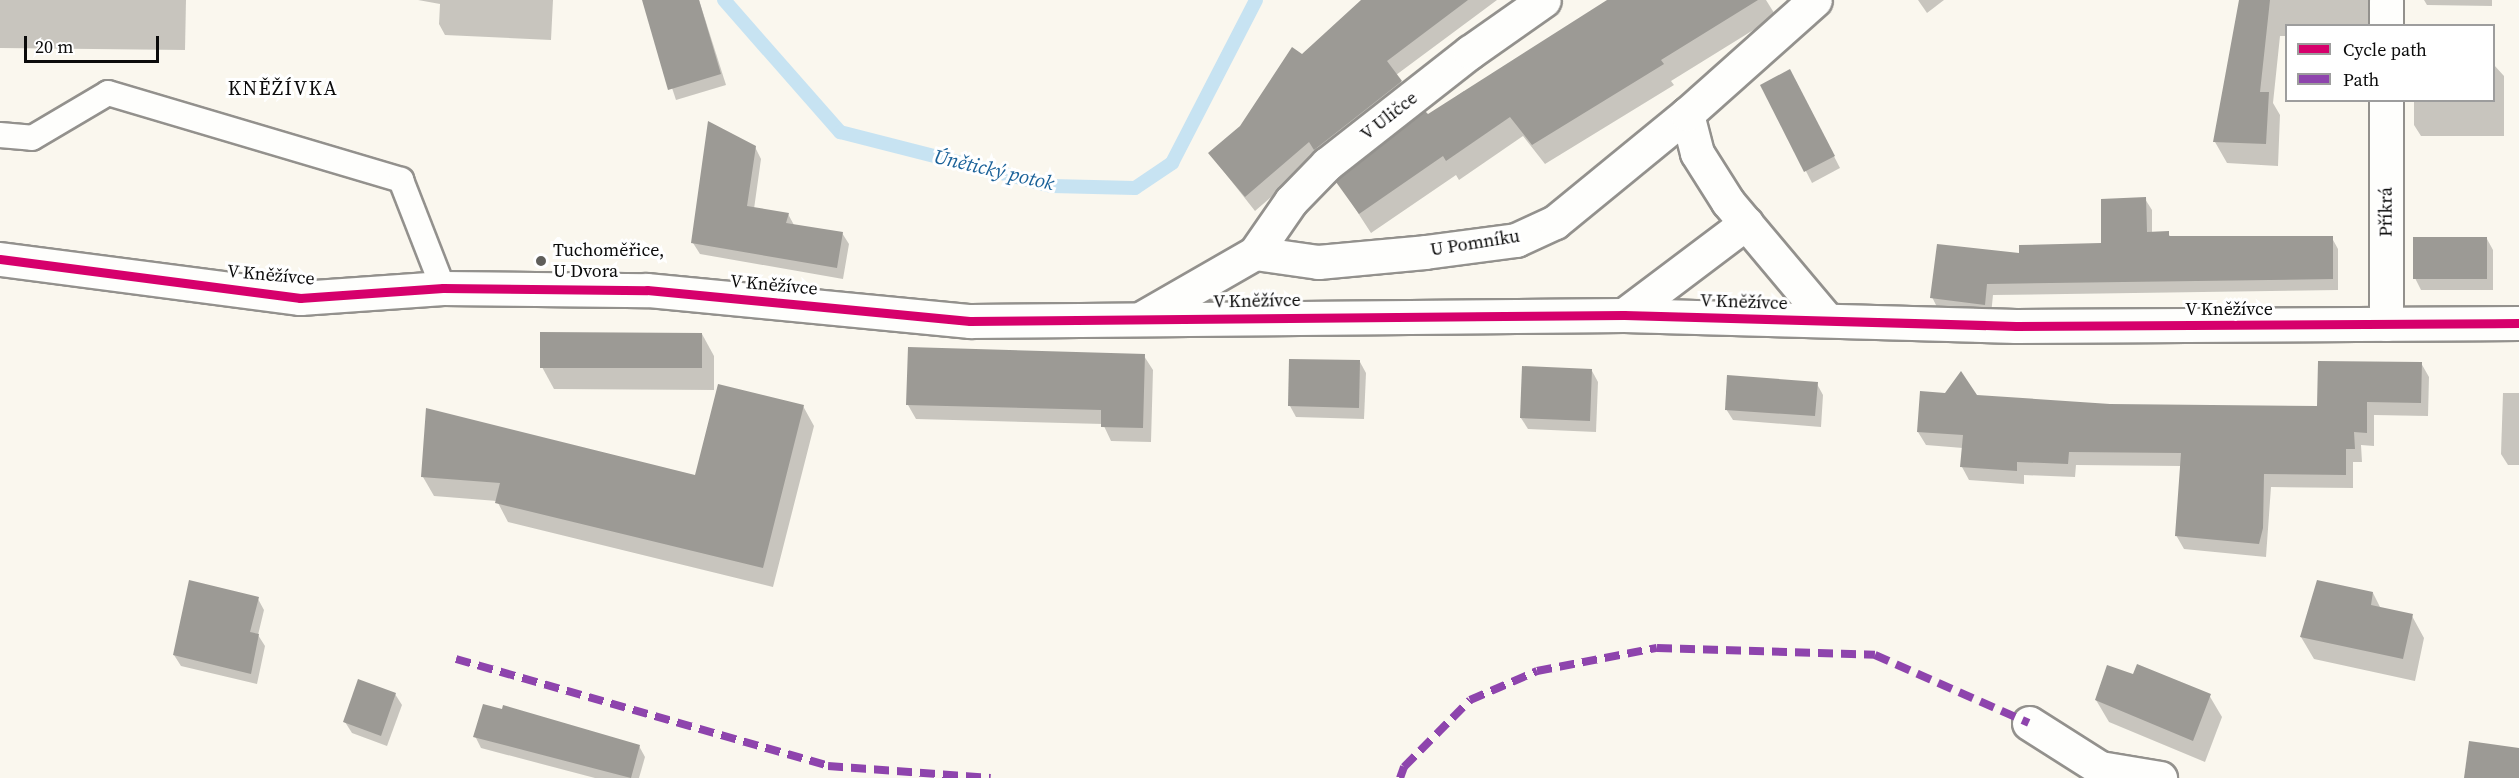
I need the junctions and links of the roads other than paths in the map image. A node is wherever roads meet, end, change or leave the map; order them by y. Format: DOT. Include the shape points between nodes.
graph roads {
  1 [pos="1544,0"];
  2 [pos="1815,0"];
  3 [pos="2386,0"];
  4 [pos="2386,24"];
  5 [pos="2386,102"];
  6 [pos="1687,114"];
  7 [pos="0,135"];
  8 [pos="1746,224"];
  9 [pos="1255,253"];
  10 [pos="0,259"];
  11 [pos="443,288"];
  12 [pos="1624,315"];
  13 [pos="1140,319"];
  14 [pos="1827,320"];
  15 [pos="2519,323"];
  16 [pos="2386,324"];
  17 [pos="2029,723"];
  18 [pos="2160,778"];
  1 -- 9 [label="street, V Uličce" via="1470,52 1327,164 1291,201"];
  2 -- 6 [label="street, U Pomníku"];
  3 -- 4 [label="street"];
  5 -- 16 [label="street, Příkrá"];
  6 -- 8 [label="street" via="1697,153"];
  6 -- 9 [label="street, U Pomníku" via="1555,222 1516,240 1318,262"];
  7 -- 11 [label="lane" via="32,138 108,93 401,180"];
  8 -- 12 [label="street"];
  8 -- 14 [label="street"];
  9 -- 13 [label="street"];
  10 -- 11 [label="street, V Kněžívce" via="300,298"];
  11 -- 13 [label="street, V Kněžívce" via="647,290 970,321"];
  12 -- 13 [label="street, V Kněžívce"];
  12 -- 14 [label="street, V Kněžívce"];
  14 -- 16 [label="street, V Kněžívce" via="2016,326"];
  15 -- 16 [label="street, V Kněžívce"];
  17 -- 18 [label="street" via="2100,768"];
}
